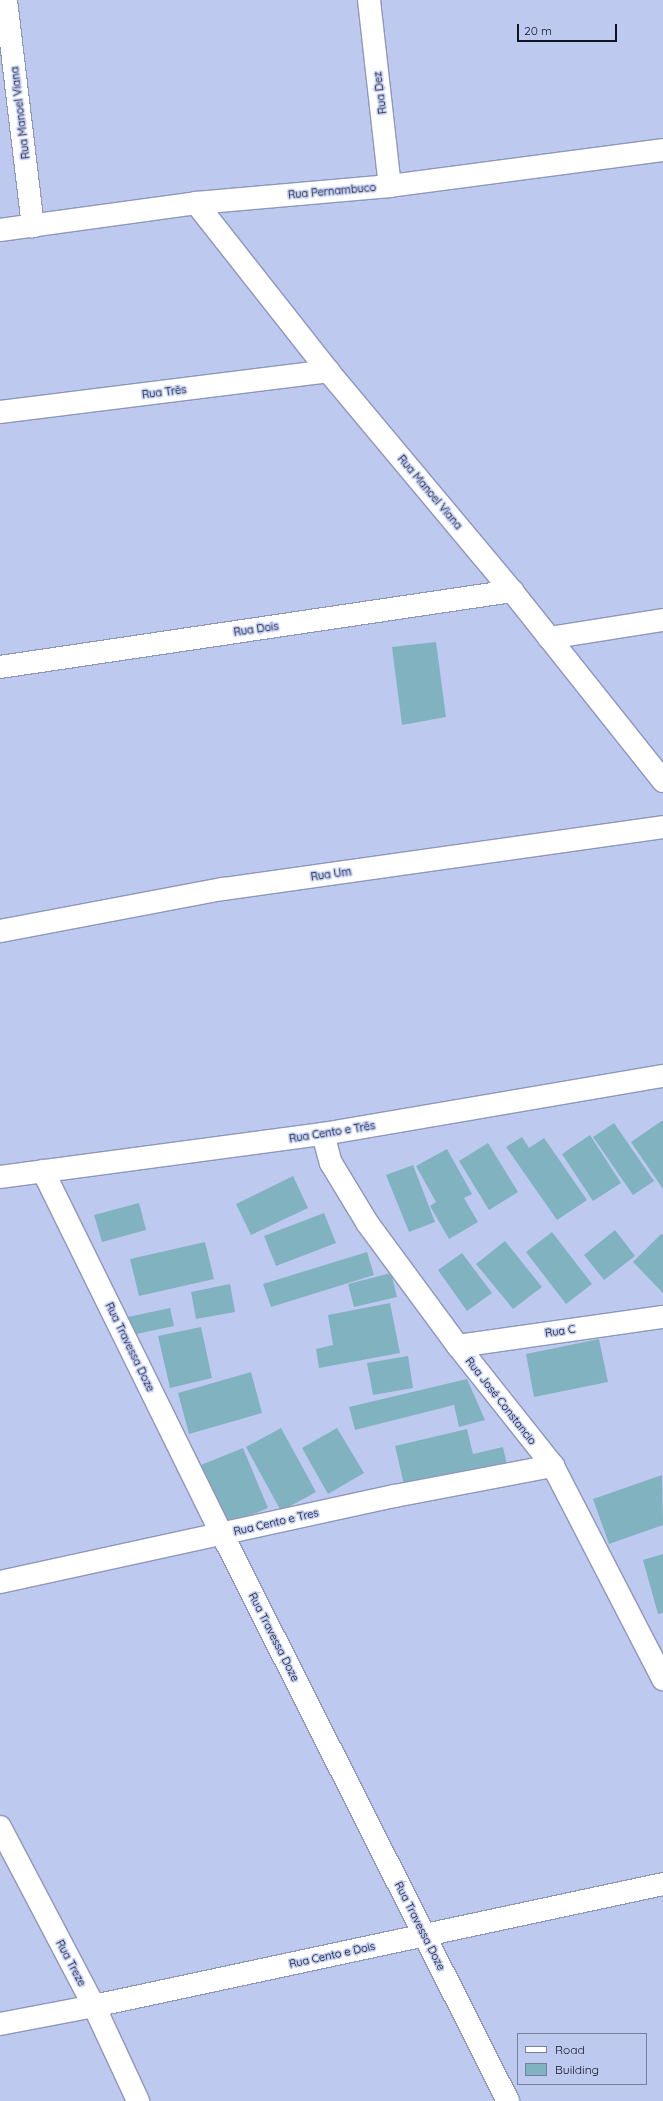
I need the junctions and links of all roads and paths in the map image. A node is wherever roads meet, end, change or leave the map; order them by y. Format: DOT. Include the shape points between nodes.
graph roads {
  1 [pos="6,0"];
  2 [pos="369,0"];
  3 [pos="663,150"];
  4 [pos="390,186"];
  5 [pos="196,203"];
  6 [pos="33,226"];
  7 [pos="0,230"];
  8 [pos="328,371"];
  9 [pos="0,412"];
  10 [pos="512,591"];
  11 [pos="663,620"];
  12 [pos="549,638"];
  13 [pos="0,667"];
  14 [pos="663,781"];
  15 [pos="663,827"];
  16 [pos="0,931"];
  17 [pos="663,1076"];
  18 [pos="323,1134"];
  19 [pos="43,1171"];
  20 [pos="0,1177"];
  21 [pos="663,1317"];
  22 [pos="458,1346"];
  23 [pos="553,1466"];
  24 [pos="222,1534"];
  25 [pos="0,1582"];
  26 [pos="663,1679"];
  27 [pos="0,1826"];
  28 [pos="663,1884"];
  29 [pos="425,1935"];
  30 [pos="94,2006"];
  31 [pos="0,2024"];
  32 [pos="138,2101"];
  33 [pos="508,2101"];
  1 -- 6 [label="street, Rua Manoel Viana"];
  2 -- 4 [label="street, Rua Dez"];
  3 -- 4 [label="street, Rua Pernambuco"];
  4 -- 5 [label="street, Rua Pernambuco"];
  5 -- 6 [label="street, Rua Pernambuco"];
  5 -- 8 [label="street, Rua Manoel Viana"];
  6 -- 7 [label="street, Rua Pernambuco"];
  8 -- 9 [label="street, Rua Três"];
  8 -- 10 [label="street, Rua Manoel Viana"];
  10 -- 12 [label="street, Rua Manoel Viana"];
  10 -- 13 [label="street, Rua Dois"];
  11 -- 12 [label="street"];
  12 -- 14 [label="street, Rua Manoel Viana"];
  15 -- 16 [label="street, Rua Um" via="223,889"];
  17 -- 18 [label="street, Rua Cento e Três"];
  18 -- 19 [label="street, Rua Cento e Três"];
  18 -- 22 [label="street, Rua José Constancio" via="330,1163 368,1224"];
  19 -- 20 [label="street, Rua Cento e Três"];
  19 -- 24 [label="street, Rua Travessa Doze"];
  21 -- 22 [label="street, Rua C"];
  22 -- 23 [label="street, Rua José Constancio"];
  23 -- 24 [label="street, Rua Cento e Tres" via="395,1496"];
  23 -- 26 [label="street, Rua José Constancio"];
  24 -- 25 [label="street, Rua Cento e Tres"];
  24 -- 29 [label="street, Rua Travessa Doze"];
  27 -- 30 [label="street, Rua Treze"];
  28 -- 29 [label="street, Rua Cento e Dois"];
  29 -- 30 [label="street, Rua Cento e Dois"];
  29 -- 33 [label="street, Rua Travessa Doze"];
  30 -- 31 [label="street, Rua Cento e Dois"];
  30 -- 32 [label="street, Rua Treze"];
}
